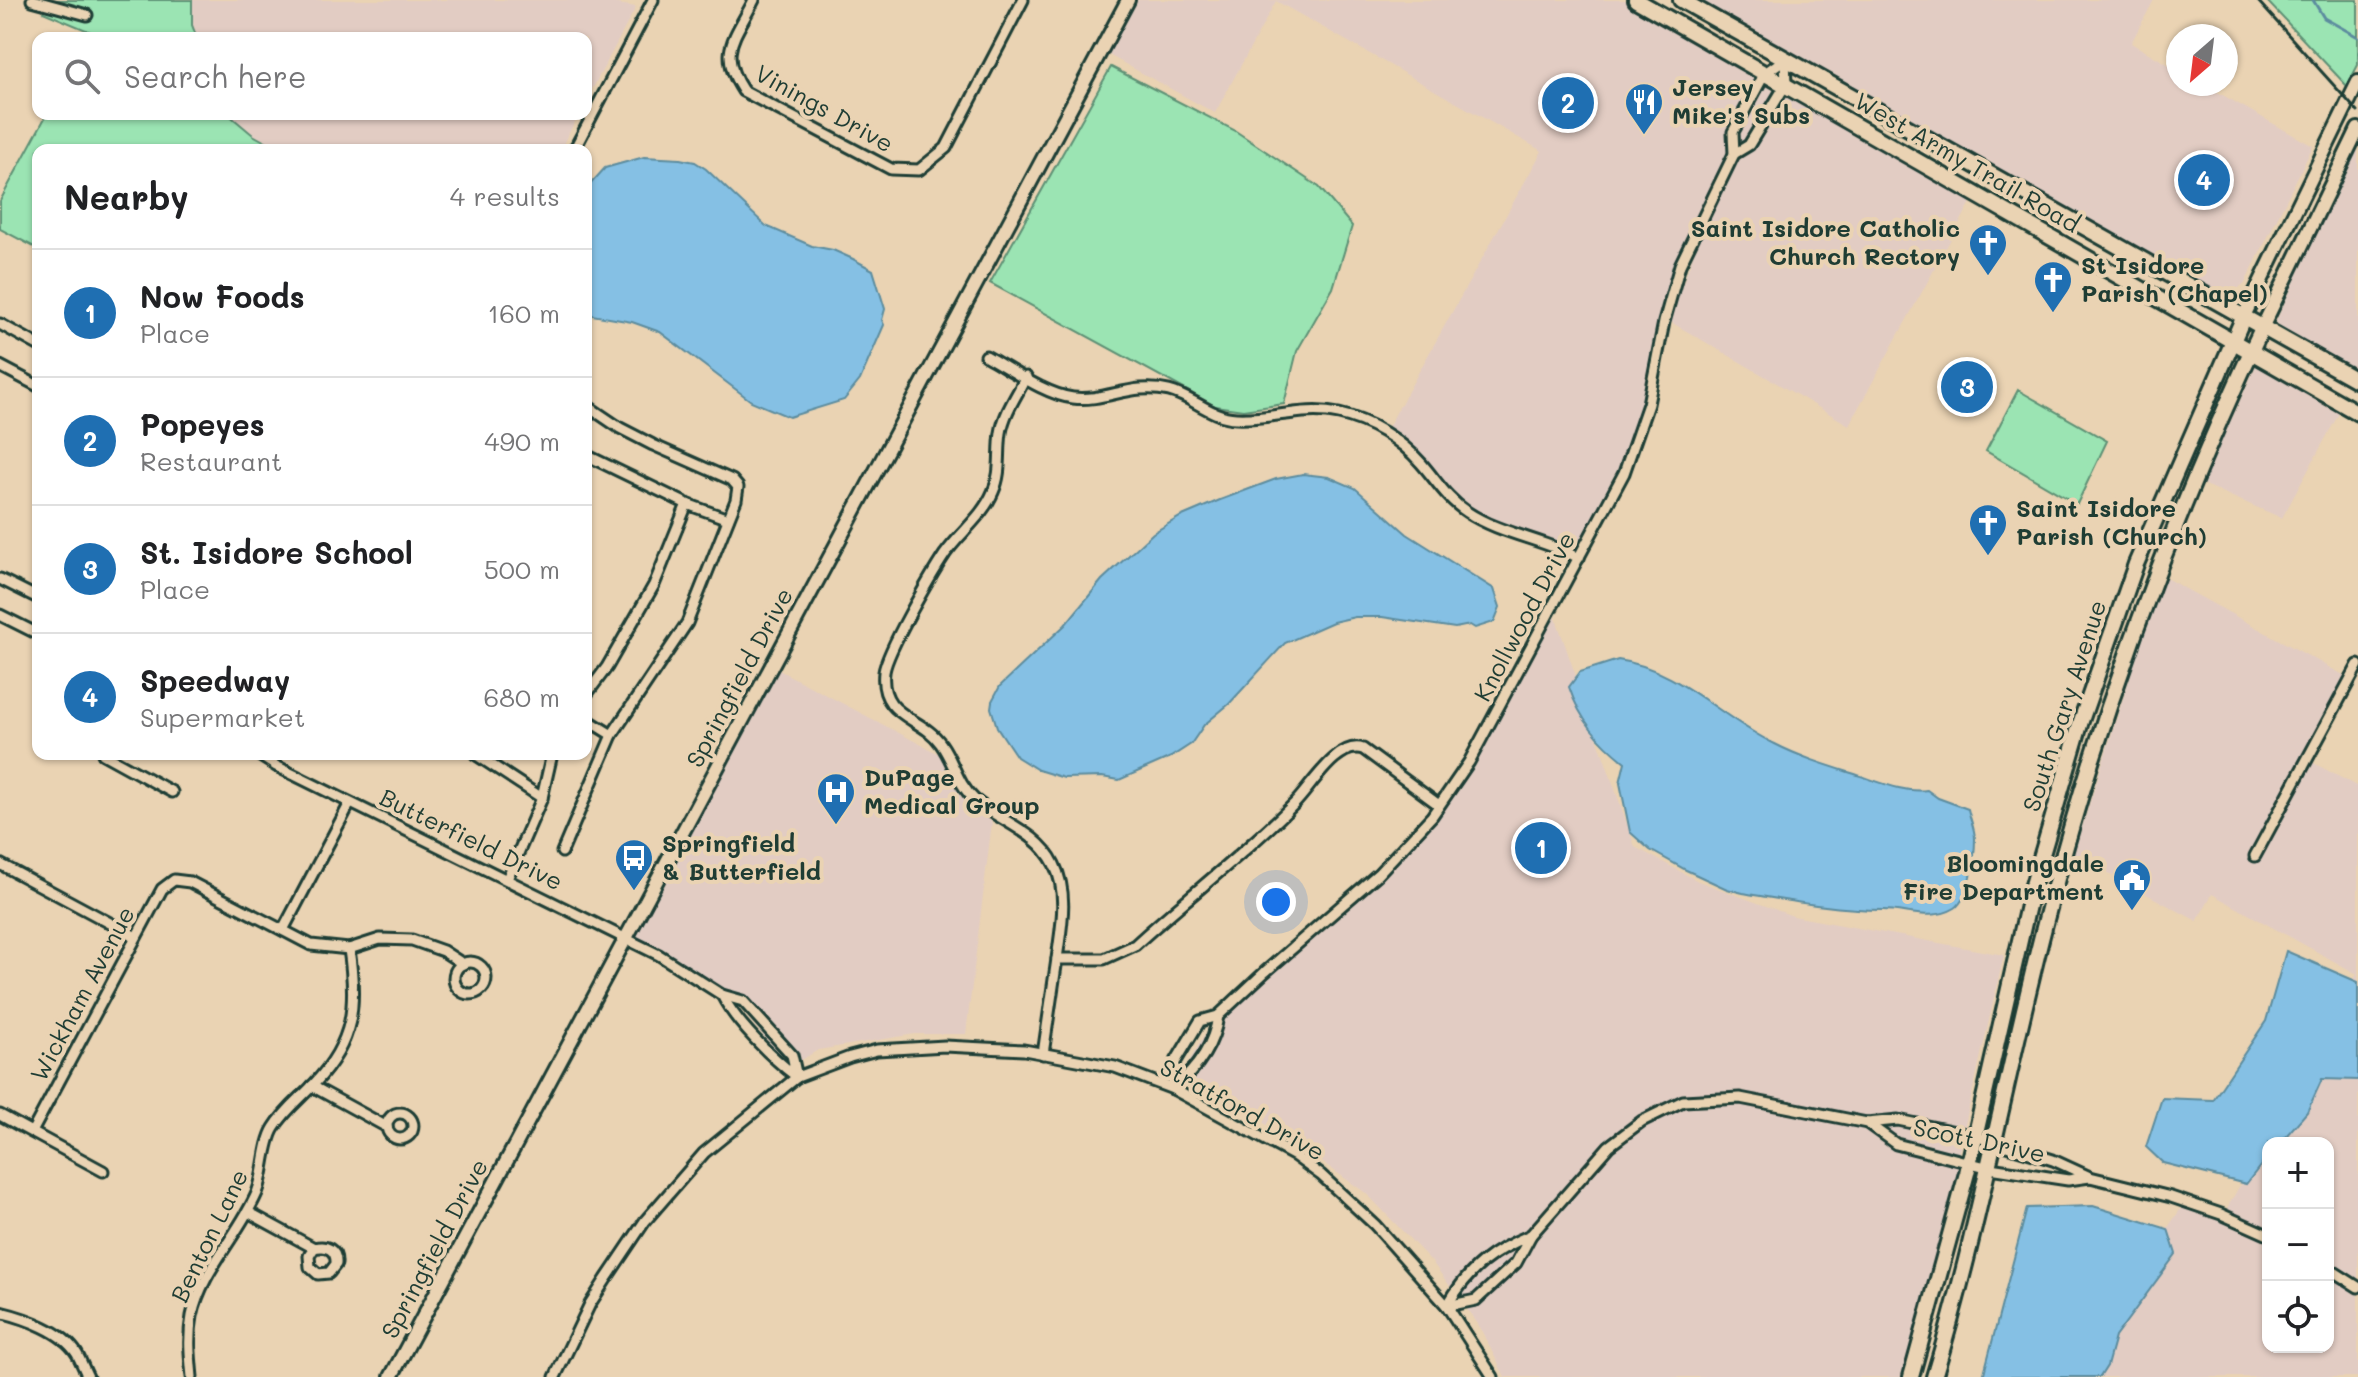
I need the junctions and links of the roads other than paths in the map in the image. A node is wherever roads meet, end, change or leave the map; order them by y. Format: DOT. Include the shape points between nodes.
graph roads {
  1 [pos="32,0"];
  2 [pos="653,0"];
  3 [pos="1023,0"];
  4 [pos="1128,0"];
  5 [pos="1636,0"];
  6 [pos="1681,0"];
  7 [pos="749,2"];
  8 [pos="87,15"];
  9 [pos="1785,59"];
  10 [pos="1765,73"];
  11 [pos="2358,82"];
  12 [pos="1786,84"];
  13 [pos="592,116"];
  14 [pos="590,120"];
  15 [pos="2358,129"];
  16 [pos="577,144"];
  17 [pos="1734,154"];
  18 [pos="2244,316"];
  19 [pos="0,324"];
  20 [pos="2263,326"];
  21 [pos="2231,341"];
  22 [pos="32,342"];
  23 [pos="2251,352"];
  24 [pos="986,356"];
  25 [pos="0,366"];
  26 [pos="1026,377"];
  27 [pos="2358,381"];
  28 [pos="32,383"];
  29 [pos="592,409"];
  30 [pos="2358,413"];
  31 [pos="592,458"];
  32 [pos="687,504"];
  33 [pos="728,519"];
  34 [pos="1579,558"];
  35 [pos="0,579"];
  36 [pos="32,595"];
  37 [pos="0,615"];
  38 [pos="32,631"];
  39 [pos="2358,665"];
  40 [pos="592,687"];
  41 [pos="592,723"];
  42 [pos="612,735"];
  43 [pos="114,760"];
  44 [pos="266,760"];
  45 [pos="484,760"];
  46 [pos="551,760"];
  47 [pos="172,792"];
  48 [pos="542,798"];
  49 [pos="350,803"];
  50 [pos="1439,805"];
  51 [pos="562,852"];
  52 [pos="2255,856"];
  53 [pos="0,864"];
  54 [pos="2037,870"];
  55 [pos="2057,875"];
  56 [pos="507,879"];
  57 [pos="283,930"];
  58 [pos="136,937"];
  59 [pos="625,939"];
  60 [pos="349,949"];
  61 [pos="1057,959"];
  62 [pos="463,964"];
  63 [pos="722,995"];
  64 [pos="1218,1016"];
  65 [pos="1043,1054"];
  66 [pos="797,1077"];
  67 [pos="312,1086"];
  68 [pos="1173,1089"];
  69 [pos="0,1115"];
  70 [pos="1867,1123"];
  71 [pos="387,1127"];
  72 [pos="32,1132"];
  73 [pos="1975,1136"];
  74 [pos="1995,1142"];
  75 [pos="1969,1163"];
  76 [pos="1990,1168"];
  77 [pos="103,1171"];
  78 [pos="2090,1177"];
  79 [pos="248,1212"];
  80 [pos="2262,1232"];
  81 [pos="1531,1235"];
  82 [pos="314,1248"];
  83 [pos="2334,1272"];
  84 [pos="2358,1287"];
  85 [pos="1447,1306"];
  86 [pos="0,1312"];
  87 [pos="88,1377"];
  88 [pos="192,1377"];
  89 [pos="391,1377"];
  90 [pos="555,1377"];
  91 [pos="1493,1377"];
  92 [pos="1911,1377"];
  93 [pos="1934,1377"];
  1 -- 8 [label="street"];
  2 -- 13 [label="street"];
  3 -- 7 [label="street, Vinings Drive" via="946,148 919,170 891,169 743,91 730,71 729,49"];
  4 -- 59 [label="street, Springfield Drive"];
  5 -- 10 [label="main road, West Army Trail Road"];
  6 -- 9 [label="main road, West Army Trail Road"];
  9 -- 10 [label="street, Knollwood Drive"];
  9 -- 12 [label="street"];
  9 -- 18 [label="main road, West Army Trail Road"];
  10 -- 12 [label="main road, West Army Trail Road"];
  10 -- 17 [label="street, Knollwood Drive" via="1733,132"];
  11 -- 18 [label="street, South Gary Avenue"];
  12 -- 17 [label="street, Knollwood Drive" via="1749,145"];
  12 -- 21 [label="main road, West Army Trail Road"];
  14 -- 16 [label="street"];
  15 -- 20 [label="street, South Gary Avenue"];
  17 -- 34 [label="street, Knollwood Drive" via="1680,265 1630,458"];
  18 -- 20 [label="main road, West Army Trail Road"];
  18 -- 21 [label="main road, South Gary Avenue"];
  19 -- 22 [label="street"];
  20 -- 23 [label="main road, South Gary Avenue"];
  20 -- 27 [label="main road, West Army Trail Road"];
  21 -- 23 [label="main road, West Army Trail Road"];
  21 -- 54 [label="main road, South Gary Avenue" via="2110,633"];
  23 -- 30 [label="main road, West Army Trail Road"];
  23 -- 55 [label="main road, South Gary Avenue" via="2140,617"];
  24 -- 26 [label="street"];
  25 -- 28 [label="street"];
  26 -- 34 [label="street" via="1072,398 1151,388 1232,418 1304,411 1354,419 1399,441 1467,512"];
  26 -- 61 [label="street" via="1007,414 993,494 945,555 891,652 885,691 903,716 941,744 977,802 1046,851 1062,889"];
  29 -- 33 [label="street" via="642,439 732,480 738,487"];
  31 -- 32 [label="street"];
  32 -- 33 [label="street"];
  32 -- 40 [label="street" via="654,585"];
  33 -- 42 [label="street" via="687,623"];
  34 -- 50 [label="street, Knollwood Drive" via="1474,753"];
  35 -- 36 [label="street"];
  37 -- 38 [label="street"];
  39 -- 52 [label="street"];
  41 -- 42 [label="street"];
  42 -- 51 [label="street"];
  43 -- 47 [label="street"];
  44 -- 49 [label="street, Butterfield Drive"];
  45 -- 48 [label="street"];
  46 -- 48 [label="street"];
  48 -- 56 [label="street"];
  49 -- 56 [label="street, Butterfield Drive"];
  49 -- 57 [label="street"];
  50 -- 61 [label="street" via="1363,749 1346,749 1296,802 1135,945 1104,959"];
  50 -- 64 [label="street, Knollwood Drive" via="1378,874"];
  53 -- 58 [label="street"];
  54 -- 55 [label="main road"];
  54 -- 73 [label="main road, South Gary Avenue"];
  55 -- 74 [label="main road, South Gary Avenue"];
  56 -- 59 [label="street, Butterfield Drive"];
  57 -- 58 [label="street, Wickham Avenue" via="190,882 174,880 164,887"];
  57 -- 60 [label="street" via="311,945"];
  58 -- 72 [label="street, Wickham Avenue"];
  59 -- 63 [label="street, Butterfield Drive"];
  59 -- 89 [label="street, Springfield Drive"];
  60 -- 62 [label="street" via="380,939 412,940"];
  60 -- 67 [label="street, Benton Lane" via="355,986 352,1017 336,1057"];
  61 -- 65 [label="street"];
  63 -- 66 [label="street" via="731,1013"];
  63 -- 66 [label="street, Butterfield Drive" via="743,1001 761,1020 792,1055"];
  64 -- 68 [label="street, Knollwood Drive" via="1216,1032 1196,1070"];
  64 -- 68 [label="street, Knollwood Drive" via="1200,1021 1185,1043 1173,1066"];
  65 -- 66 [label="street, Stratford Drive" via="945,1046 877,1050"];
  65 -- 68 [label="street, Stratford Drive" via="1115,1067"];
  66 -- 90 [label="street, Stratford Drive" via="704,1153 645,1221 590,1304"];
  67 -- 71 [label="street"];
  67 -- 79 [label="street, Benton Lane" via="271,1132"];
  68 -- 85 [label="street, Stratford Drive" via="1321,1175 1375,1225"];
  69 -- 72 [label="street"];
  70 -- 73 [label="street, Scott Drive" via="1898,1120"];
  70 -- 75 [label="street, Scott Drive" via="1896,1144"];
  70 -- 81 [label="street, Scott Drive" via="1740,1098 1683,1101 1642,1121 1609,1146"];
  72 -- 77 [label="street"];
  73 -- 74 [label="street, Scott Drive"];
  73 -- 75 [label="main road, South Gary Avenue"];
  74 -- 76 [label="main road, South Gary Avenue"];
  74 -- 78 [label="street, Scott Drive"];
  75 -- 76 [label="street, Scott Drive"];
  75 -- 92 [label="main road, South Gary Avenue"];
  76 -- 78 [label="street, Scott Drive" via="2068,1180"];
  76 -- 93 [label="main road, South Gary Avenue"];
  78 -- 80 [label="street, Scott Drive" via="2171,1197"];
  79 -- 82 [label="street"];
  79 -- 88 [label="street, Benton Lane" via="192,1314"];
  81 -- 85 [label="street, Scott Drive" via="1501,1247 1461,1282"];
  81 -- 85 [label="street, Scott Drive" via="1516,1263 1476,1300"];
  83 -- 84 [label="street"];
  85 -- 91 [label="street, Stratford Drive"];
  86 -- 87 [label="street" via="59,1337 76,1351"];
}
